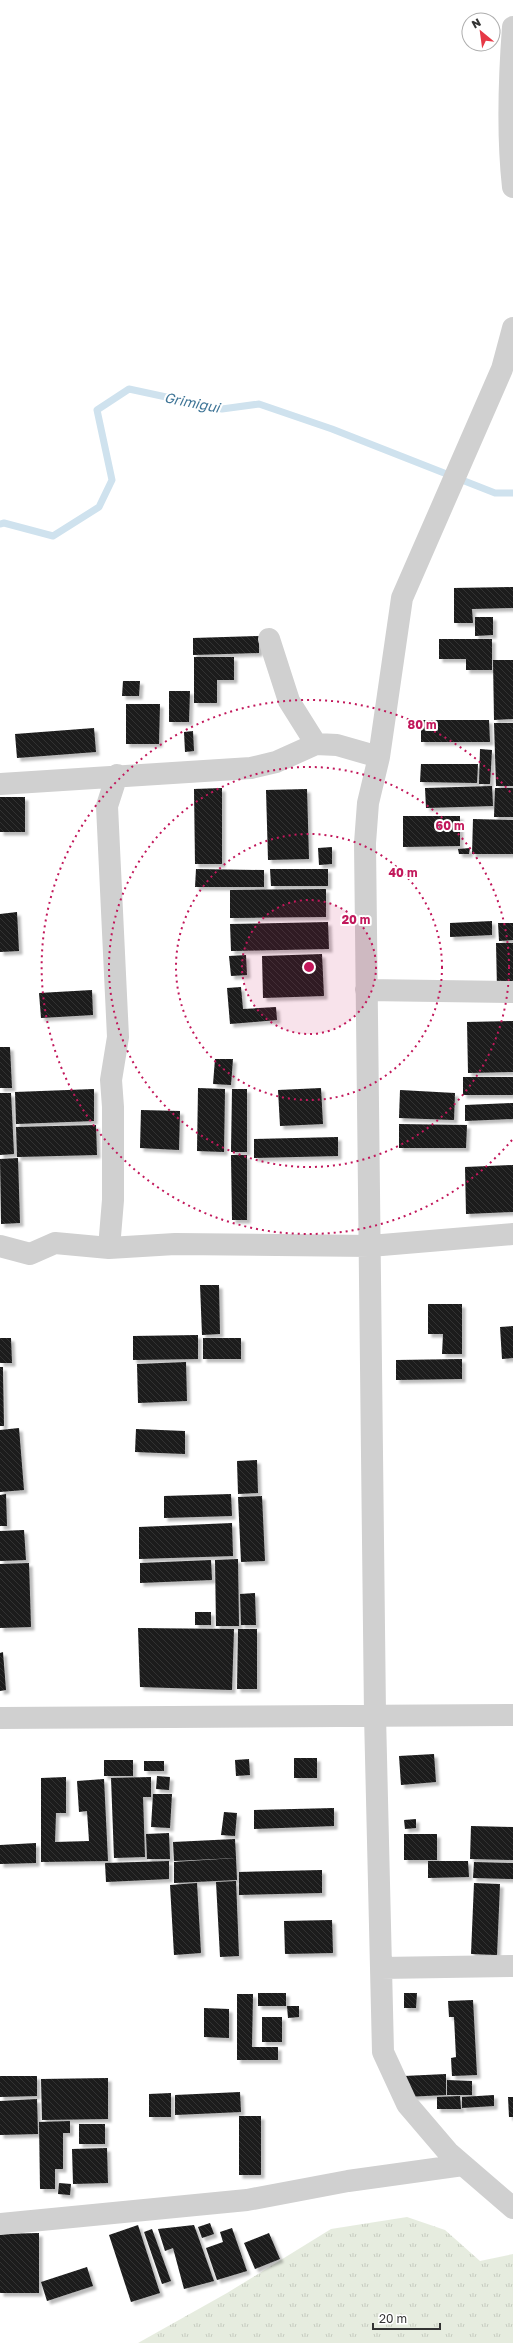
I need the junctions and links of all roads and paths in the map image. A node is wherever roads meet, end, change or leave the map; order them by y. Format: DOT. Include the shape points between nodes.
graph roads {
  1 [pos="513,26"];
  2 [pos="513,187"];
  3 [pos="513,328"];
  4 [pos="269,639"];
  5 [pos="316,744"];
  6 [pos="380,757"];
  7 [pos="117,775"];
  8 [pos="0,784"];
  9 [pos="366,990"];
  10 [pos="513,992"];
  11 [pos="513,1234"];
  12 [pos="0,1246"];
  13 [pos="370,1246"];
  14 [pos="109,1248"];
  15 [pos="375,1715"];
  16 [pos="513,1715"];
  17 [pos="0,1718"];
  18 [pos="513,1966"];
  19 [pos="381,1968"];
  20 [pos="463,2165"];
  21 [pos="513,2208"];
  22 [pos="0,2224"];
  1 -- 2 [label="street" via="509,99"];
  3 -- 6 [label="street" via="502,369 402,598"];
  4 -- 5 [label="street" via="289,701"];
  5 -- 6 [label="street" via="337,745"];
  5 -- 7 [label="street" via="276,762 251,768"];
  6 -- 9 [label="street" via="368,803 364,843"];
  7 -- 8 [label="street"];
  7 -- 14 [label="street" via="107,806 118,1037 111,1080 113,1184"];
  9 -- 10 [label="street"];
  9 -- 13 [label="street"];
  11 -- 13 [label="street"];
  12 -- 14 [label="street" via="30,1254 55,1243"];
  13 -- 14 [label="street" via="175,1244"];
  13 -- 15 [label="street"];
  15 -- 16 [label="street"];
  15 -- 17 [label="street"];
  15 -- 19 [label="street"];
  18 -- 19 [label="street"];
  19 -- 20 [label="street" via="383,2052 407,2104 448,2152"];
  20 -- 21 [label="street"];
  20 -- 22 [label="street" via="348,2181 247,2200"];
}
